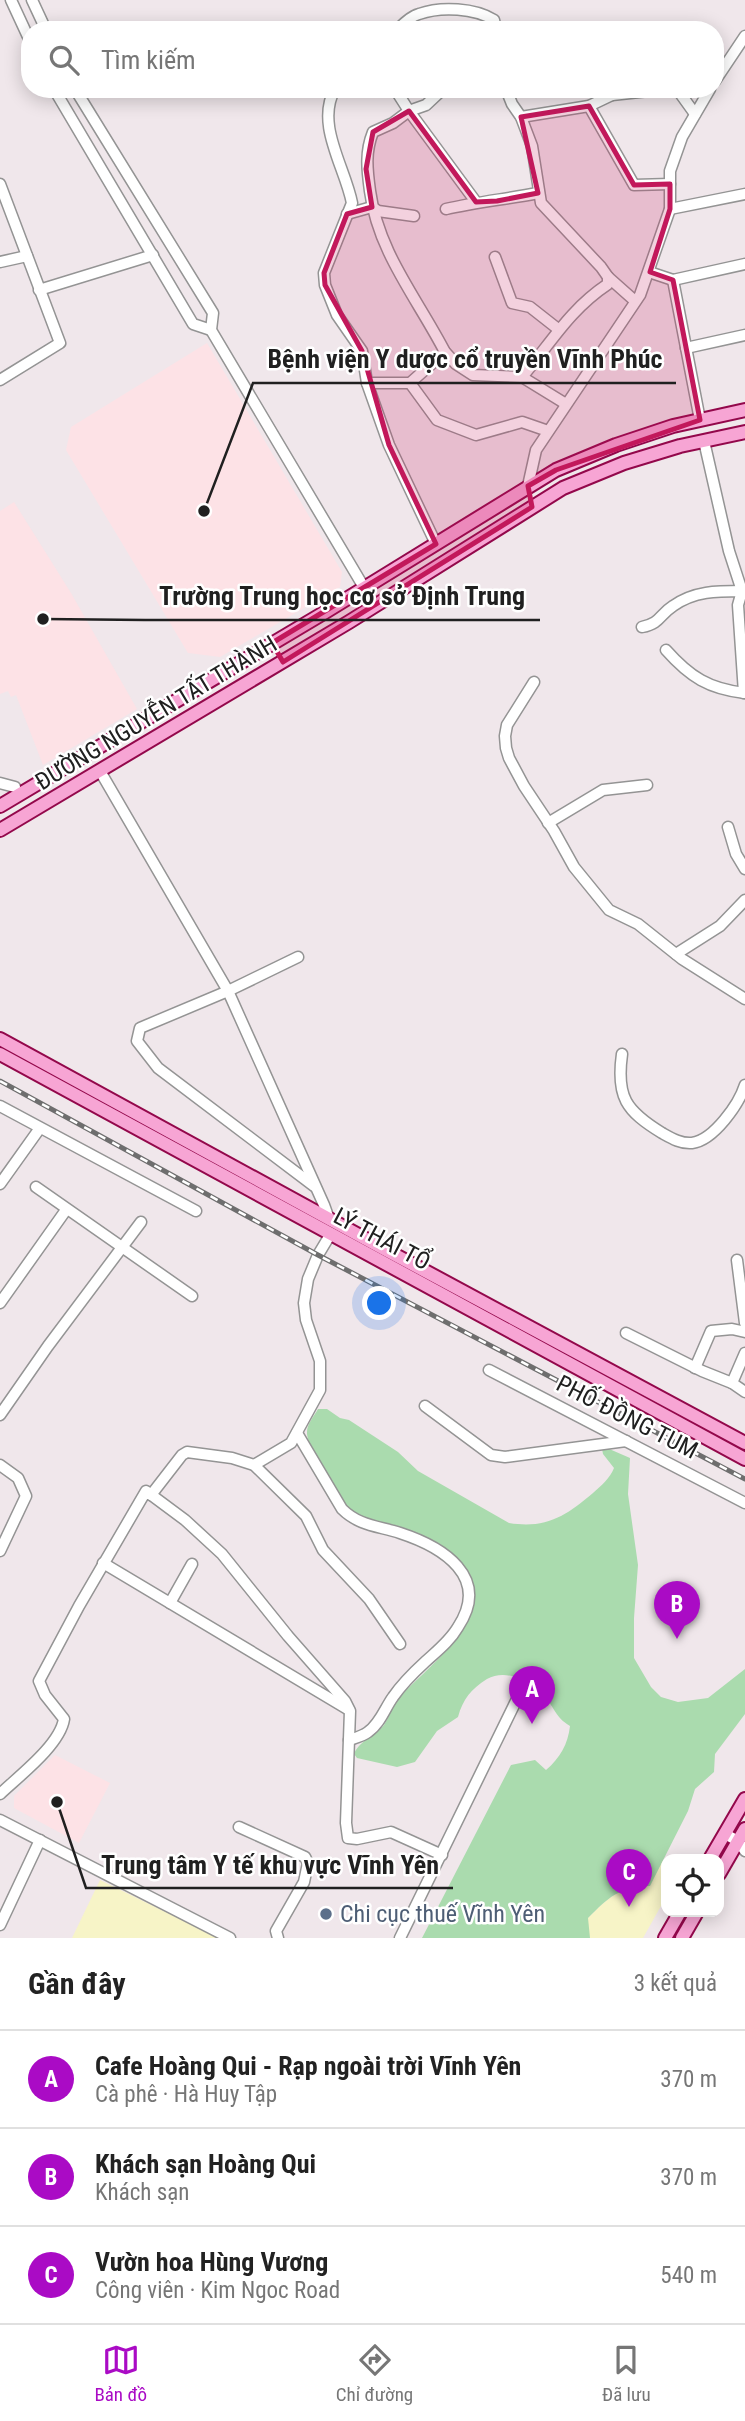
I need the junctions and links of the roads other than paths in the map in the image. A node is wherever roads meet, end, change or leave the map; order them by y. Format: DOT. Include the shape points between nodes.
graph roads {
  1 [pos="11,0"];
  2 [pos="32,0"];
  3 [pos="42,21"];
  4 [pos="408,21"];
  5 [pos="494,21"];
  6 [pos="21,22"];
  7 [pos="745,36"];
  8 [pos="724,68"];
  9 [pos="59,98"];
  10 [pos="81,98"];
  11 [pos="330,98"];
  12 [pos="401,98"];
  13 [pos="433,98"];
  14 [pos="510,98"];
  15 [pos="601,98"];
  16 [pos="683,98"];
  17 [pos="705,98"];
  18 [pos="589,106"];
  19 [pos="409,111"];
  20 [pos="695,114"];
  21 [pos="521,117"];
  22 [pos="670,184"];
  23 [pos="0,186"];
  24 [pos="538,193"];
  25 [pos="745,194"];
  26 [pos="477,202"];
  27 [pos="372,207"];
  28 [pos="446,209"];
  29 [pos="670,209"];
  30 [pos="347,214"];
  31 [pos="414,216"];
  32 [pos="153,255"];
  33 [pos="27,256"];
  34 [pos="495,257"];
  35 [pos="0,262"];
  36 [pos="745,264"];
  37 [pos="649,272"];
  38 [pos="608,277"];
  39 [pos="673,280"];
  40 [pos="39,290"];
  41 [pos="635,301"];
  42 [pos="558,329"];
  43 [pos="211,330"];
  44 [pos="745,335"];
  45 [pos="686,348"];
  46 [pos="445,352"];
  47 [pos="522,377"];
  48 [pos="0,380"];
  49 [pos="367,383"];
  50 [pos="410,383"];
  51 [pos="566,404"];
  52 [pos="745,410"];
  53 [pos="700,420"];
  54 [pos="548,431"];
  55 [pos="745,432"];
  56 [pos="704,440"];
  57 [pos="528,486"];
  58 [pos="532,507"];
  59 [pos="436,544"];
  60 [pos="364,588"];
  61 [pos="743,592"];
  62 [pos="375,606"];
  63 [pos="642,627"];
  64 [pos="272,643"];
  65 [pos="666,650"];
  66 [pos="283,662"];
  67 [pos="534,682"];
  68 [pos="745,693"];
  69 [pos="66,766"];
  70 [pos="100,771"];
  71 [pos="0,783"];
  72 [pos="78,784"];
  73 [pos="647,785"];
  74 [pos="15,787"];
  75 [pos="0,796"];
  76 [pos="0,806"];
  77 [pos="548,823"];
  78 [pos="728,827"];
  79 [pos="0,830"];
  80 [pos="0,840"];
  81 [pos="745,869"];
  82 [pos="745,900"];
  83 [pos="676,954"];
  84 [pos="298,957"];
  85 [pos="228,991"];
  86 [pos="745,999"];
  87 [pos="0,1039"];
  88 [pos="0,1054"];
  89 [pos="622,1054"];
  90 [pos="744,1092"];
  91 [pos="0,1106"];
  92 [pos="40,1128"];
  93 [pos="215,1165"];
  94 [pos="0,1184"];
  95 [pos="36,1187"];
  96 [pos="317,1188"];
  97 [pos="66,1210"];
  98 [pos="196,1211"];
  99 [pos="329,1219"];
  100 [pos="141,1222"];
  101 [pos="330,1235"];
  102 [pos="121,1248"];
  103 [pos="381,1255"];
  104 [pos="737,1260"];
  105 [pos="192,1296"];
  106 [pos="0,1303"];
  107 [pos="745,1323"];
  108 [pos="745,1332"];
  109 [pos="626,1333"];
  110 [pos="745,1353"];
  111 [pos="695,1368"];
  112 [pos="489,1370"];
  113 [pos="732,1383"];
  114 [pos="745,1392"];
  115 [pos="425,1406"];
  116 [pos="0,1415"];
  117 [pos="297,1433"];
  118 [pos="626,1441"];
  119 [pos="745,1443"];
  120 [pos="745,1459"];
  121 [pos="0,1465"];
  122 [pos="254,1465"];
  123 [pos="149,1493"];
  124 [pos="745,1503"];
  125 [pos="0,1551"];
  126 [pos="103,1563"];
  127 [pos="192,1564"];
  128 [pos="170,1603"];
  129 [pos="400,1644"];
  130 [pos="516,1701"];
  131 [pos="350,1711"];
  132 [pos="349,1740"];
  133 [pos="0,1794"];
  134 [pos="745,1799"];
  135 [pos="0,1820"];
  136 [pos="239,1826"];
  137 [pos="745,1829"];
  138 [pos="725,1834"];
  139 [pos="40,1840"];
  140 [pos="741,1846"];
  141 [pos="442,1854"];
  142 [pos="713,1854"];
  143 [pos="724,1868"];
  144 [pos="677,1917"];
  145 [pos="694,1917"];
  146 [pos="0,1925"];
  147 [pos="230,1938"];
  148 [pos="278,1938"];
  149 [pos="400,1938"];
  150 [pos="665,1938"];
  151 [pos="682,1938"];
  1 -- 6 [label="street"];
  2 -- 3 [label="street"];
  4 -- 5 [label="street" via="417,14 443,9 484,13"];
  7 -- 8 [label="street"];
  9 -- 32 [label="street"];
  10 -- 43 [label="street" via="213,313"];
  11 -- 30 [label="street" via="332,140 352,203"];
  12 -- 19 [label="street"];
  13 -- 19 [label="street"];
  14 -- 21 [label="street"];
  15 -- 18 [label="street"];
  16 -- 20 [label="street"];
  17 -- 20 [label="street"];
  18 -- 21 [label="street"];
  18 -- 22 [label="street" via="634,185"];
  19 -- 26 [label="street"];
  19 -- 27 [label="street" via="373,132 367,157"];
  20 -- 22 [label="street" via="682,137"];
  21 -- 24 [label="street" via="532,146"];
  22 -- 29 [label="street"];
  23 -- 33 [label="street"];
  24 -- 26 [label="street"];
  24 -- 38 [label="street" via="541,203"];
  25 -- 29 [label="street"];
  26 -- 28 [label="street"];
  27 -- 30 [label="street"];
  27 -- 31 [label="street"];
  27 -- 46 [label="street" via="384,245"];
  29 -- 37 [label="street"];
  30 -- 49 [label="street" via="324,273 325,285 337,315 362,351"];
  32 -- 40 [label="street"];
  32 -- 43 [label="street" via="193,324"];
  33 -- 35 [label="street"];
  33 -- 40 [label="street"];
  34 -- 42 [label="street" via="512,303 530,307"];
  36 -- 39 [label="street"];
  37 -- 39 [label="street"];
  37 -- 41 [label="street"];
  38 -- 41 [label="street"];
  38 -- 42 [label="street" via="608,284 583,301"];
  39 -- 45 [label="street"];
  40 -- 48 [label="street" via="60,343"];
  41 -- 51 [label="street"];
  42 -- 47 [label="street"];
  43 -- 60 [label="street"];
  44 -- 45 [label="street"];
  45 -- 53 [label="street"];
  46 -- 47 [label="street" via="473,375"];
  46 -- 50 [label="street"];
  47 -- 51 [label="street"];
  49 -- 50 [label="street"];
  49 -- 59 [label="street" via="389,445"];
  50 -- 54 [label="street" via="437,420 477,435 522,422"];
  51 -- 54 [label="street"];
  52 -- 53 [label="main road, ĐƯỜNG NGUYỄN TẤT THÀNH"];
  53 -- 57 [label="main road, ĐƯỜNG NGUYỄN TẤT THÀNH" via="616,445"];
  54 -- 57 [label="street" via="536,450"];
  55 -- 56 [label="main road, ĐƯỜNG NGUYỄN TẤT THÀNH"];
  56 -- 58 [label="main road, ĐƯỜNG NGUYỄN TẤT THÀNH" via="624,463 563,488"];
  56 -- 61 [label="street"];
  57 -- 58 [label="main road"];
  57 -- 59 [label="main road, ĐƯỜNG NGUYỄN TẤT THÀNH"];
  58 -- 62 [label="main road, ĐƯỜNG NGUYỄN TẤT THÀNH"];
  59 -- 60 [label="main road, ĐƯỜNG NGUYỄN TẤT THÀNH"];
  60 -- 62 [label="street"];
  60 -- 64 [label="main road, ĐƯỜNG NGUYỄN TẤT THÀNH"];
  61 -- 63 [label="street" via="690,596 672,606 656,624"];
  61 -- 68 [label="street" via="738,605"];
  62 -- 66 [label="main road, ĐƯỜNG NGUYỄN TẤT THÀNH"];
  64 -- 66 [label="main road"];
  64 -- 69 [label="main road, ĐƯỜNG NGUYỄN TẤT THÀNH"];
  65 -- 68 [label="street" via="694,678"];
  66 -- 70 [label="main road, ĐƯỜNG NGUYỄN TẤT THÀNH"];
  67 -- 77 [label="street" via="505,736 509,758"];
  69 -- 74 [label="main road"];
  69 -- 76 [label="main road, ĐƯỜNG NGUYỄN TẤT THÀNH"];
  70 -- 72 [label="main road, ĐƯỜNG NGUYỄN TẤT THÀNH"];
  70 -- 85 [label="street"];
  71 -- 74 [label="street"];
  72 -- 79 [label="main road, ĐƯỜNG NGUYỄN TẤT THÀNH"];
  72 -- 80 [label="main road" via="36,819"];
  73 -- 77 [label="street" via="603,790"];
  74 -- 75 [label="main road"];
  77 -- 83 [label="street" via="574,867 610,909"];
  78 -- 81 [label="street"];
  82 -- 83 [label="street" via="720,926"];
  83 -- 86 [label="street"];
  84 -- 85 [label="street"];
  85 -- 96 [label="street"];
  85 -- 96 [label="street" via="140,1028 137,1041 158,1068"];
  87 -- 93 [label="main road, LÝ THÁI TỔ"];
  88 -- 93 [label="main road, LÝ THÁI TỔ"];
  89 -- 90 [label="street" via="619,1077 631,1110 674,1140 695,1143 708,1136"];
  91 -- 92 [label="street"];
  92 -- 94 [label="street"];
  92 -- 98 [label="street"];
  93 -- 99 [label="main road, LÝ THÁI TỔ"];
  93 -- 101 [label="main road, LÝ THÁI TỔ"];
  95 -- 97 [label="street"];
  96 -- 99 [label="street"];
  97 -- 102 [label="street"];
  97 -- 106 [label="street"];
  99 -- 103 [label="main road, LÝ THÁI TỔ"];
  100 -- 102 [label="street"];
  101 -- 103 [label="main road, LÝ THÁI TỔ"];
  101 -- 117 [label="street" via="305,1291 306,1320 320,1361 320,1390"];
  102 -- 105 [label="street"];
  102 -- 116 [label="street"];
  103 -- 119 [label="main road, LÝ THÁI TỔ"];
  103 -- 120 [label="main road, LÝ THÁI TỔ"];
  104 -- 107 [label="street"];
  108 -- 111 [label="street" via="711,1331"];
  109 -- 111 [label="street"];
  110 -- 113 [label="street"];
  111 -- 113 [label="street"];
  112 -- 118 [label="street, PHỐ ĐỒNG TUM"];
  113 -- 114 [label="street"];
  115 -- 118 [label="street" via="491,1455"];
  117 -- 122 [label="street" via="291,1443"];
  117 -- 132 [label="street" via="348,1515 439,1550 459,1568 468,1588 467,1608 457,1630 404,1684 375,1726"];
  118 -- 124 [label="street, PHỐ ĐỒNG TUM"];
  121 -- 125 [label="street" via="18,1478 26,1496"];
  122 -- 123 [label="street" via="187,1452"];
  122 -- 129 [label="street" via="306,1516 323,1550 369,1599"];
  123 -- 126 [label="street"];
  123 -- 131 [label="street" via="222,1554"];
  126 -- 128 [label="street"];
  126 -- 133 [label="street" via="39,1681 64,1719 63,1729"];
  127 -- 128 [label="street"];
  128 -- 131 [label="street"];
  130 -- 141 [label="street"];
  131 -- 132 [label="street"];
  132 -- 141 [label="street" via="348,1838 391,1832"];
  134 -- 138 [label="main road"];
  135 -- 139 [label="street"];
  136 -- 148 [label="street" via="305,1857 308,1863 304,1882 276,1931"];
  137 -- 140 [label="main road"];
  138 -- 140 [label="street"];
  138 -- 142 [label="main road"];
  139 -- 146 [label="street"];
  139 -- 147 [label="street"];
  140 -- 143 [label="main road"];
  141 -- 149 [label="street"];
  144 -- 150 [label="main road"];
  145 -- 151 [label="main road"];
}
